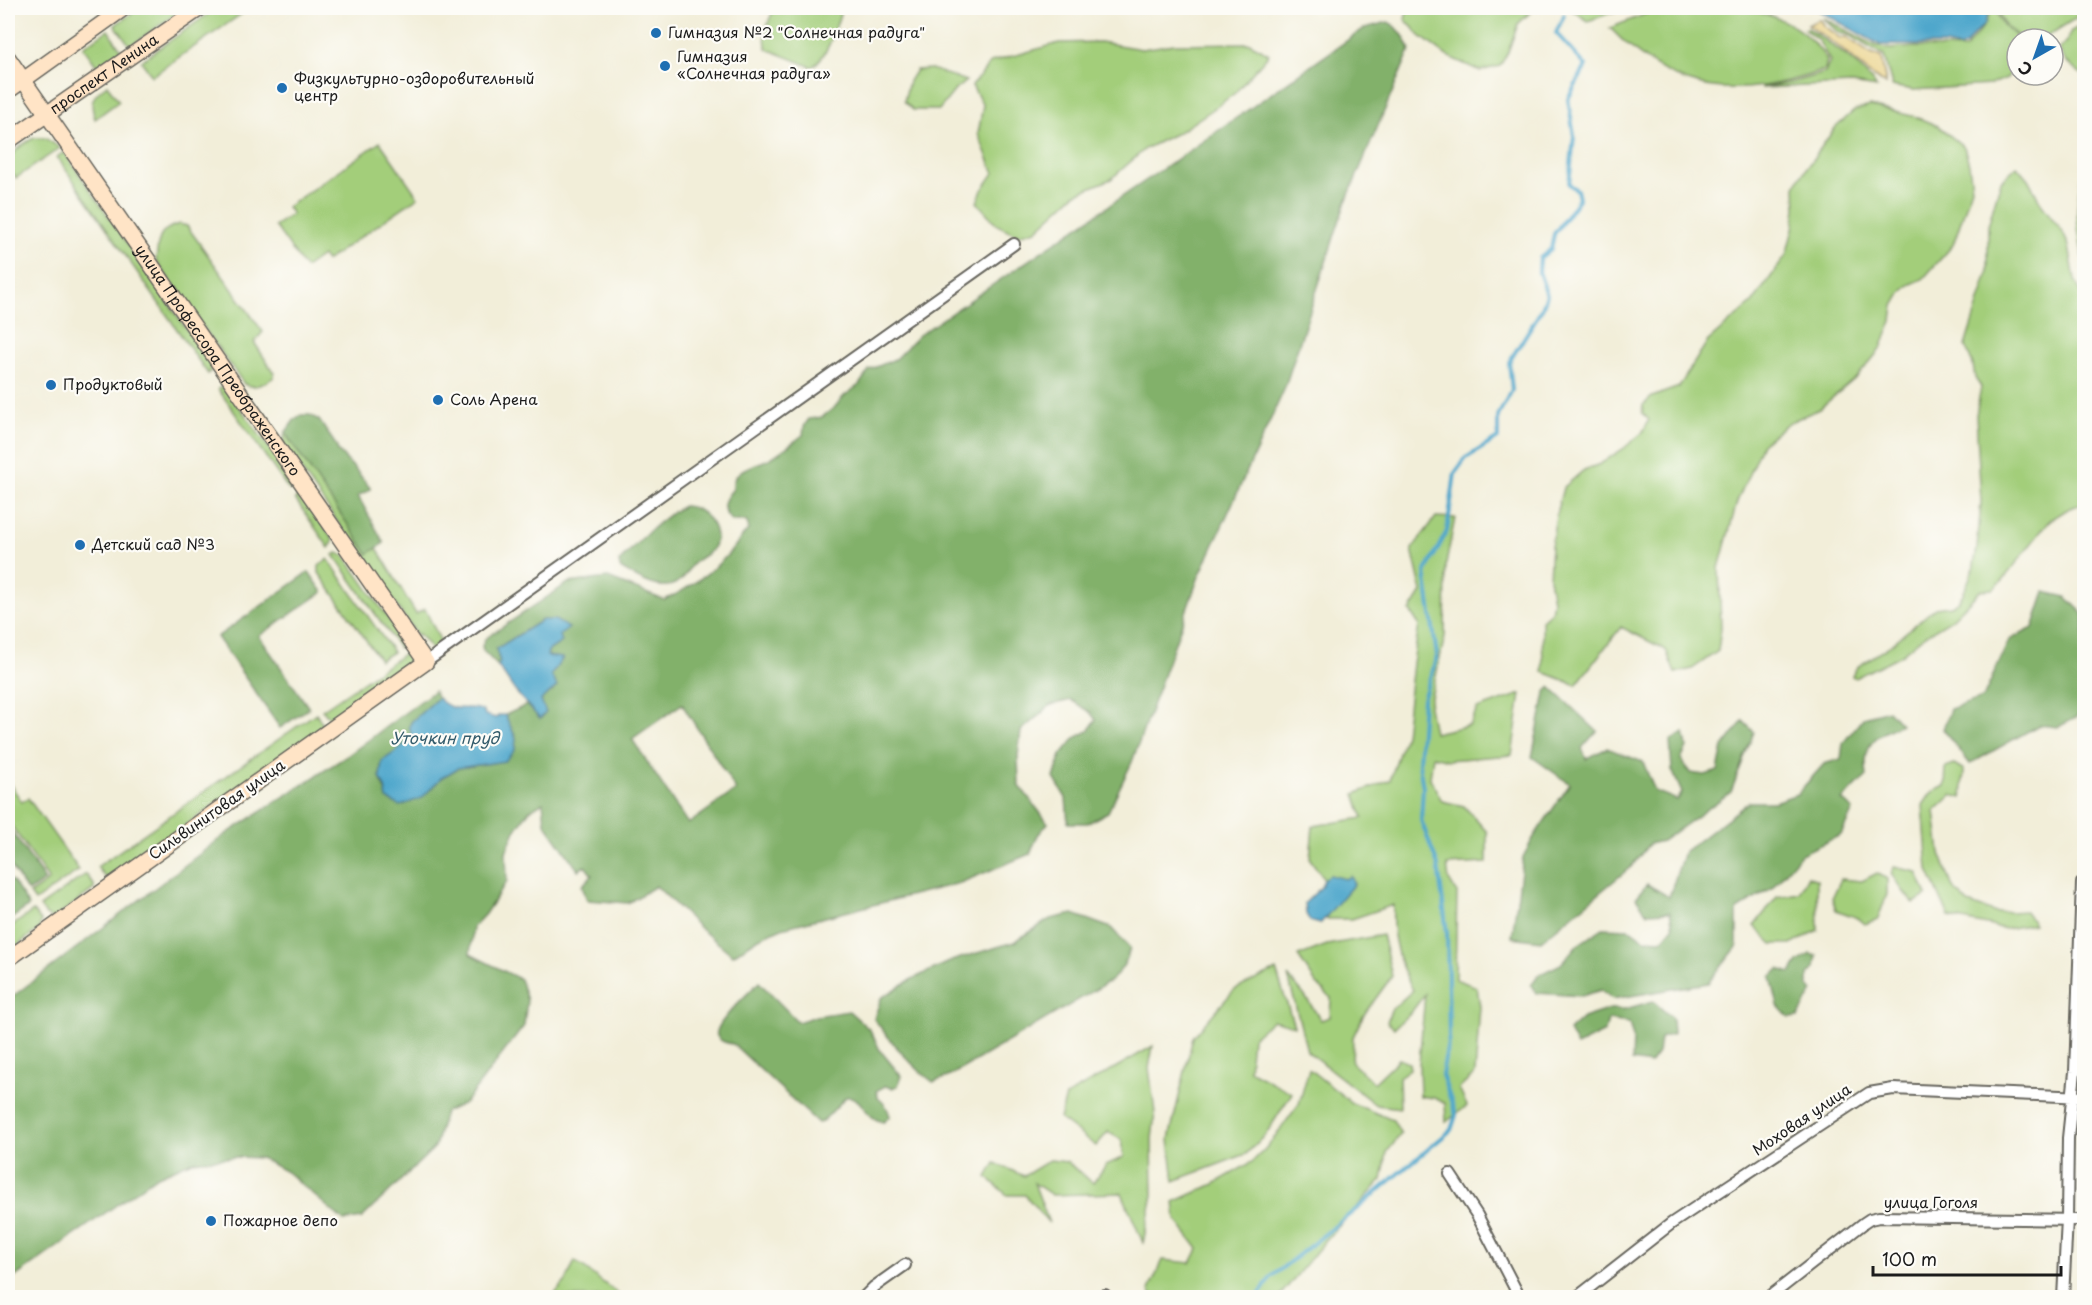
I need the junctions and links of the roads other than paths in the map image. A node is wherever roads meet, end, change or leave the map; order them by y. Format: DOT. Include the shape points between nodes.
graph roads {
  1 [pos="124,8"];
  2 [pos="200,8"];
  3 [pos="8,58"];
  4 [pos="23,80"];
  5 [pos="8,91"];
  6 [pos="47,114"];
  7 [pos="8,141"];
  8 [pos="1014,244"];
  9 [pos="426,662"];
  10 [pos="2082,883"];
  11 [pos="8,959"];
  12 [pos="2073,1096"];
  13 [pos="2085,1096"];
  14 [pos="1450,1174"];
  15 [pos="2067,1219"];
  16 [pos="2085,1220"];
  17 [pos="905,1266"];
  18 [pos="863,1298"];
  19 [pos="1520,1298"];
  20 [pos="1576,1298"];
  21 [pos="1768,1298"];
  22 [pos="2063,1298"];
  1 -- 4 [label="street"];
  2 -- 6 [label="street, проспект Ленина"];
  3 -- 4 [label="street, улица Профессора Преображенского"];
  4 -- 5 [label="street"];
  4 -- 6 [label="street, улица Профессора Преображенского"];
  6 -- 7 [label="street, проспект Ленина"];
  6 -- 9 [label="street, улица Профессора Преображенского"];
  8 -- 9 [label="street"];
  9 -- 11 [label="street, Сильвинитовая улица"];
  10 -- 12 [label="street"];
  12 -- 13 [label="street, Моховая улица"];
  12 -- 15 [label="street" via="2067,1138"];
  12 -- 20 [label="street, Моховая улица" via="1893,1089 1869,1093 1672,1223"];
  14 -- 19 [label="street" via="1477,1215"];
  15 -- 16 [label="street, улица Гоголя"];
  15 -- 21 [label="street, улица Гоголя" via="1879,1216"];
  15 -- 22 [label="street"];
  17 -- 18 [label="street"];
}
